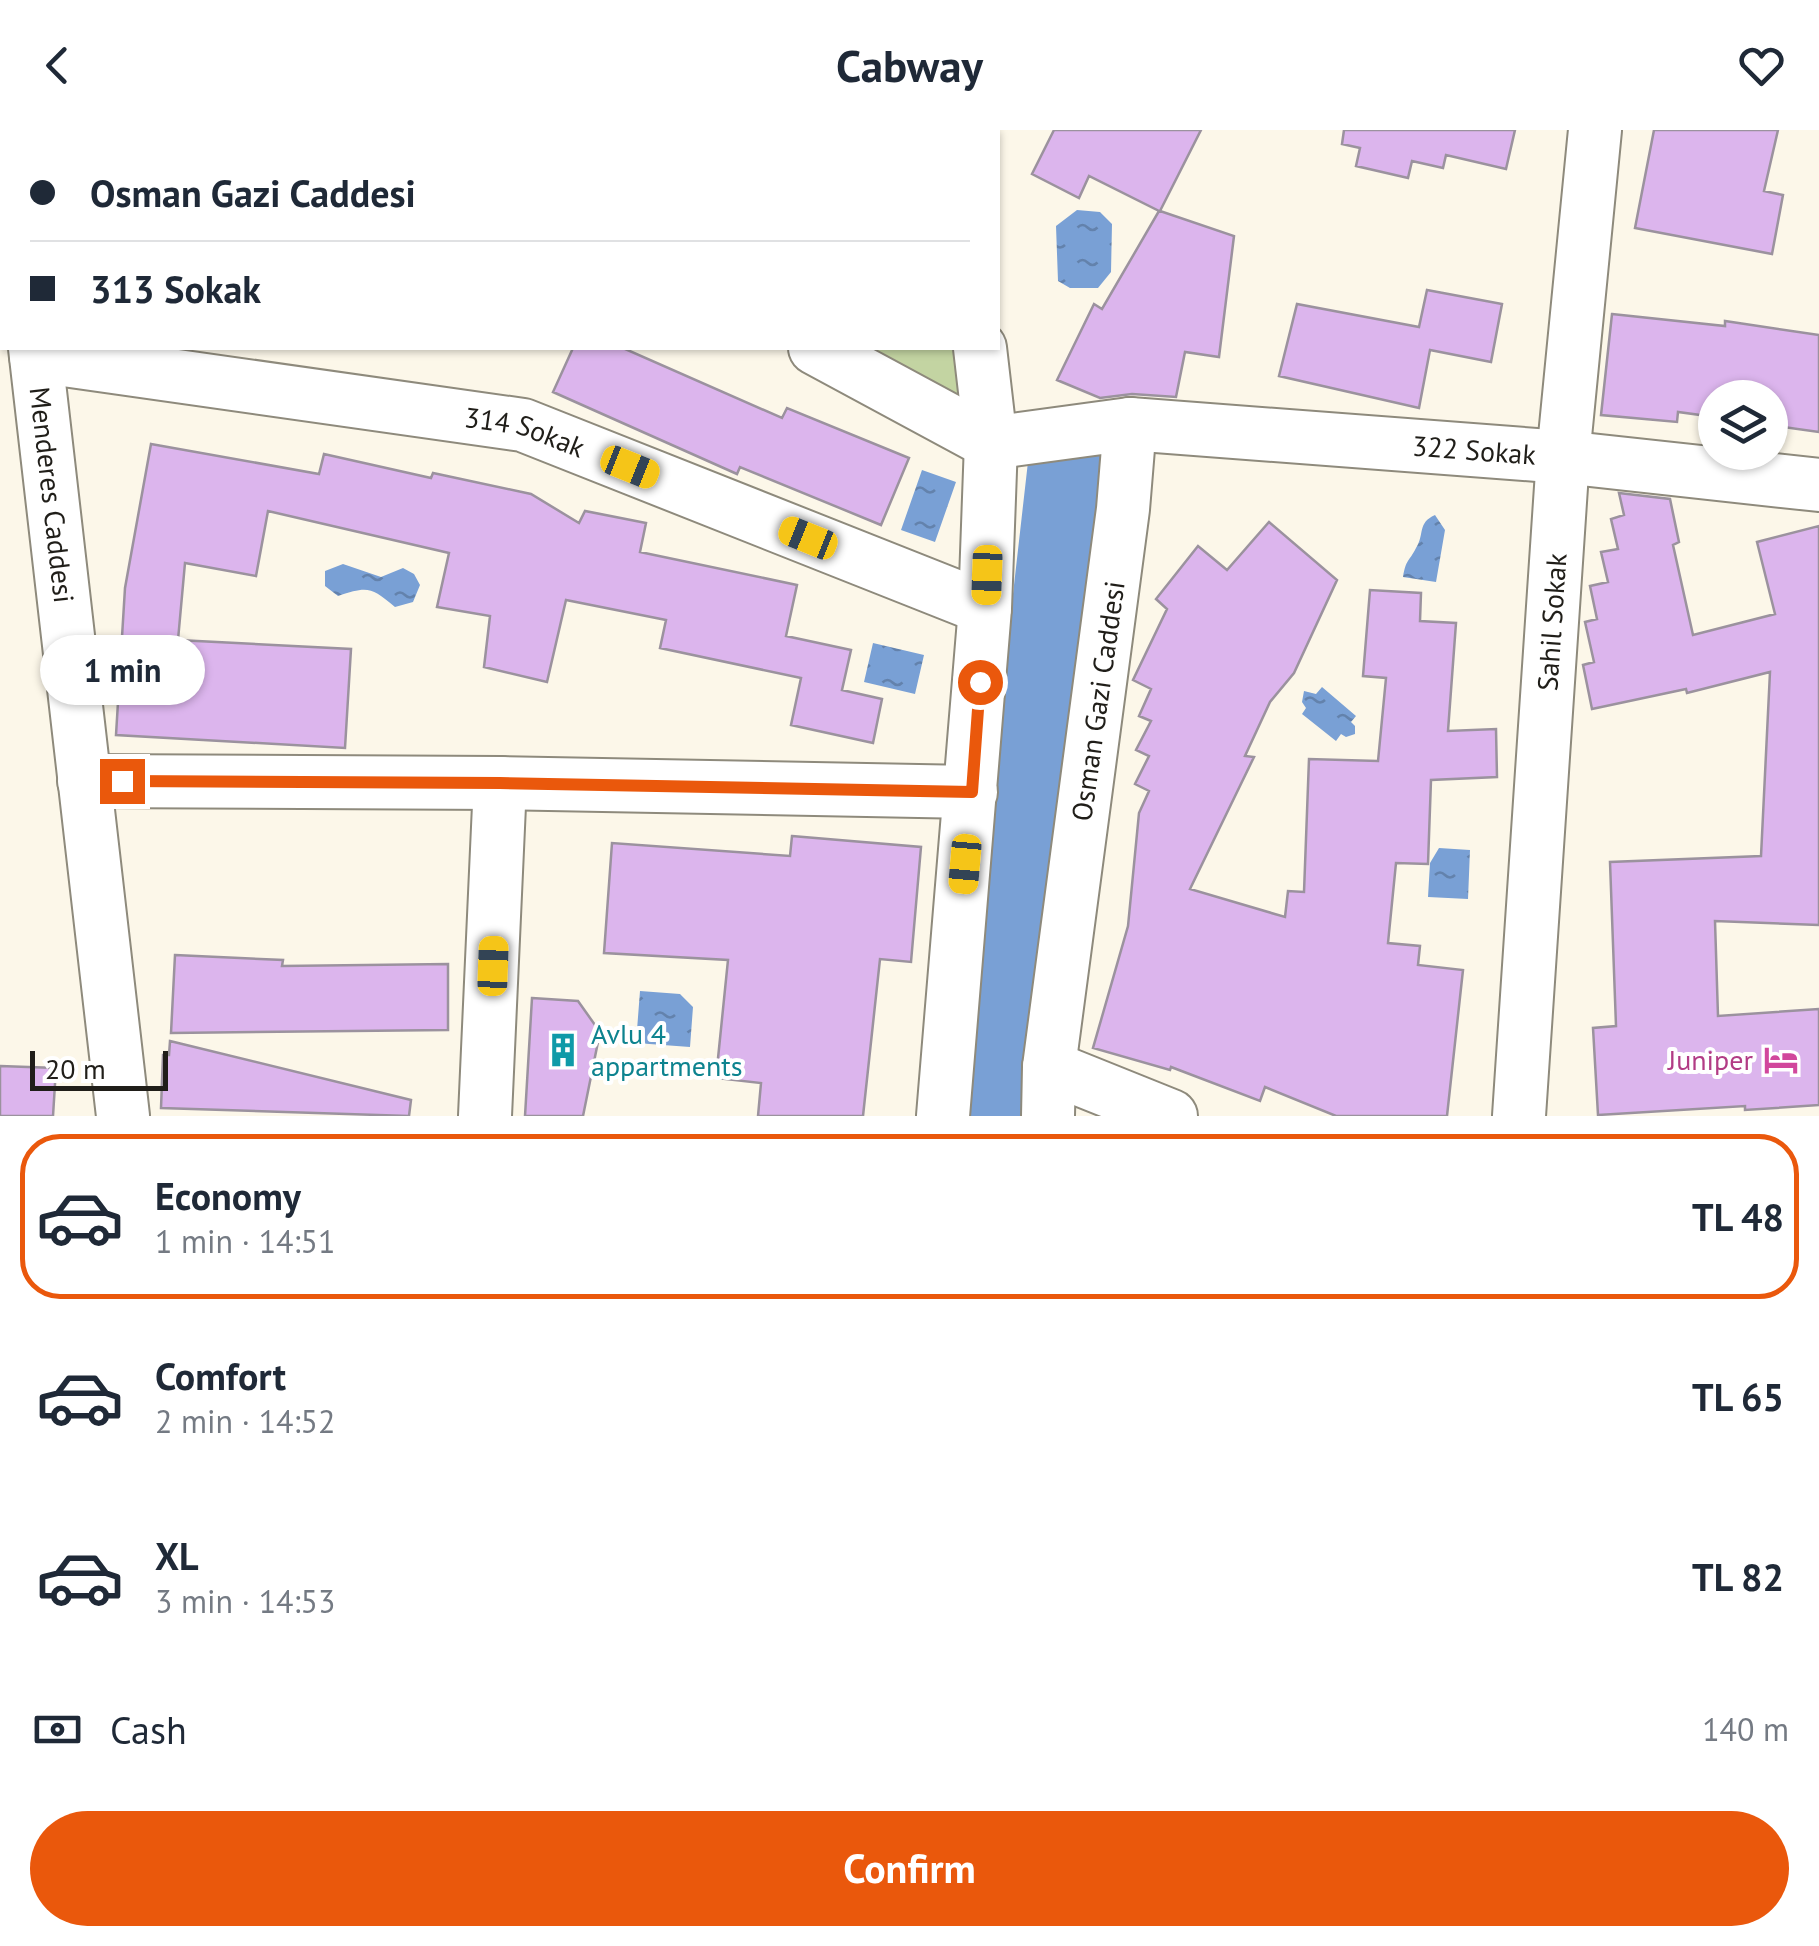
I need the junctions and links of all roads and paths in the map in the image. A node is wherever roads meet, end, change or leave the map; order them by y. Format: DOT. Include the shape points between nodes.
graph roads {
  1 [pos="1595,130"];
  2 [pos="819,350"];
  3 [pos="980,350"];
  4 [pos="36,352"];
  5 [pos="1130,424"];
  6 [pos="991,443"];
  7 [pos="1563,457"];
  8 [pos="1819,485"];
  9 [pos="986,608"];
  10 [pos="84,781"];
  11 [pos="500,783"];
  12 [pos="972,792"];
  13 [pos="1048,1092"];
  14 [pos="123,1116"];
  15 [pos="485,1116"];
  16 [pos="943,1116"];
  17 [pos="1171,1116"];
  18 [pos="1519,1116"];
  1 -- 7 [label="street, Sahil Sokak"];
  2 -- 6 [label="street"];
  3 -- 6 [label="street"];
  4 -- 9 [label="street, 314 Sokak" via="523,425"];
  4 -- 10 [label="street, Menderes Caddesi"];
  5 -- 6 [label="street"];
  5 -- 7 [label="street, 322 Sokak"];
  5 -- 13 [label="street, Osman Gazi Caddesi"];
  6 -- 9 [label="street"];
  7 -- 8 [label="street, 322 Sokak"];
  7 -- 18 [label="street, Sahil Sokak"];
  9 -- 12 [label="street"];
  10 -- 11 [label="street"];
  10 -- 14 [label="street, Menderes Caddesi"];
  11 -- 12 [label="street"];
  11 -- 15 [label="street"];
  12 -- 16 [label="street"];
  13 -- 17 [label="street"];
}
